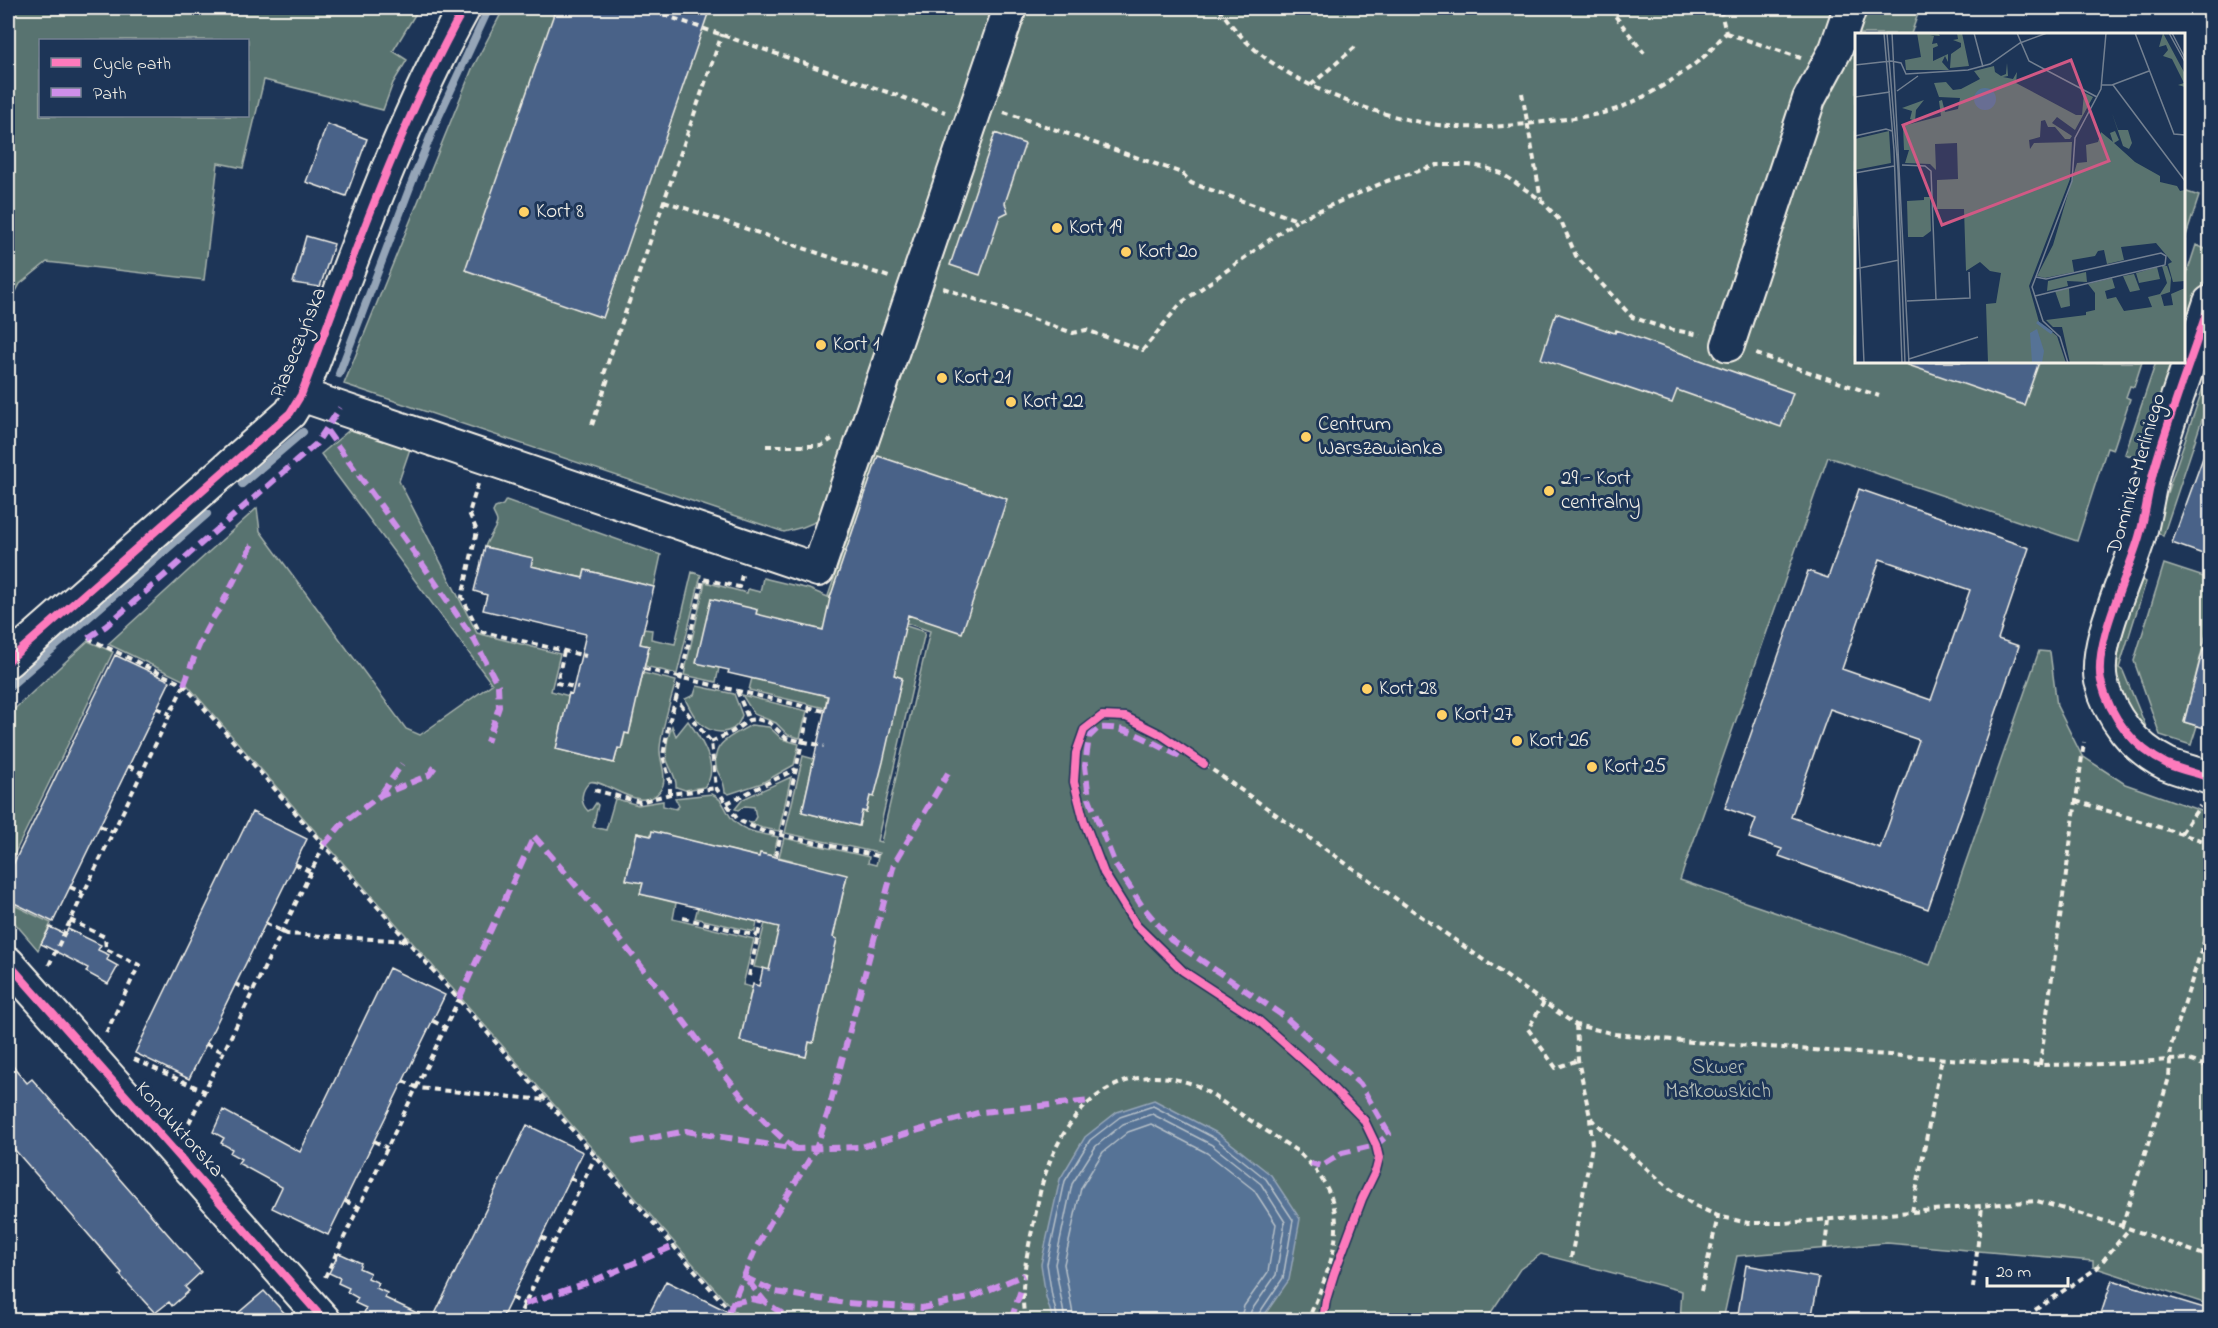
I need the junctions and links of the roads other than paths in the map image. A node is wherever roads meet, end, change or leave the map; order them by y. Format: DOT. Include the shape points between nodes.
graph roads {
  1 [pos="464,8"];
  2 [pos="1010,8"];
  3 [pos="1850,8"];
  4 [pos="2211,302"];
  5 [pos="1728,345"];
  6 [pos="301,395"];
  7 [pos="8,661"];
  8 [pos="2205,792"];
  9 [pos="8,963"];
  10 [pos="324,1320"];
  1 -- 6 [label="street, Piaseczyńska" via="389,164"];
  2 -- 6 [label="street" via="957,108 900,278 818,570"];
  3 -- 5 [label="street" via="1836,49 1809,99"];
  4 -- 8 [label="street, Dominika Merliniego" via="2154,468 2140,536 2103,644 2101,678 2111,709 2135,742"];
  6 -- 7 [label="street, Piaseczyńska" via="290,413"];
  9 -- 10 [label="street, Konduktorska"];
}
